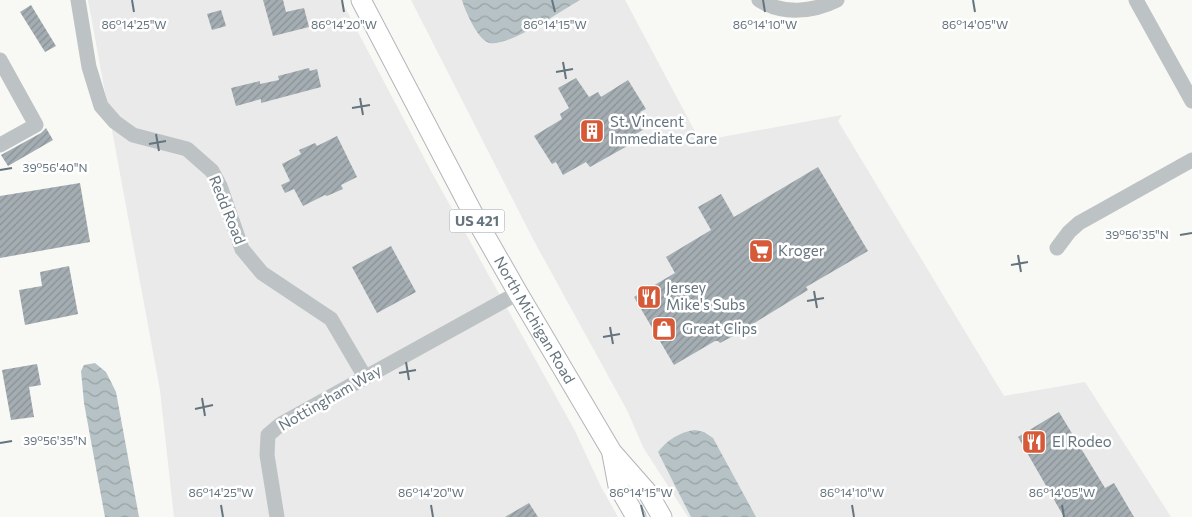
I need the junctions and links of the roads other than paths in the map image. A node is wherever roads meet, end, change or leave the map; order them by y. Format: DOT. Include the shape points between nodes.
graph roads {
  1 [pos="78,0"];
  2 [pos="361,0"];
  3 [pos="759,0"];
  4 [pos="837,0"];
  5 [pos="1136,0"];
  6 [pos="0,60"];
  7 [pos="1192,102"];
  8 [pos="0,145"];
  9 [pos="1192,160"];
  10 [pos="1057,248"];
  11 [pos="518,293"];
  12 [pos="365,377"];
  13 [pos="612,452"];
  14 [pos="277,517"];
  15 [pos="636,517"];
  16 [pos="662,517"];
  1 -- 12 [label="street, Redd Road" via="89,67 101,106 133,135 187,149 212,171 242,250 262,273 331,319"];
  2 -- 11 [label="main road, North Michigan Road / US 421"];
  3 -- 4 [label="street" via="784,9 802,10"];
  5 -- 7 [label="street"];
  6 -- 8 [label="street" via="36,125"];
  9 -- 10 [label="street" via="1078,223"];
  11 -- 12 [label="street, Nottingham Way"];
  11 -- 13 [label="main road, North Michigan Road / US 421"];
  12 -- 14 [label="street, Nottingham Way" via="281,424 268,436 267,455"];
  13 -- 15 [label="main road, North Michigan Road / US 421" via="618,486"];
  13 -- 16 [label="main road, North Michigan Road / US 421" via="648,493"];
}
